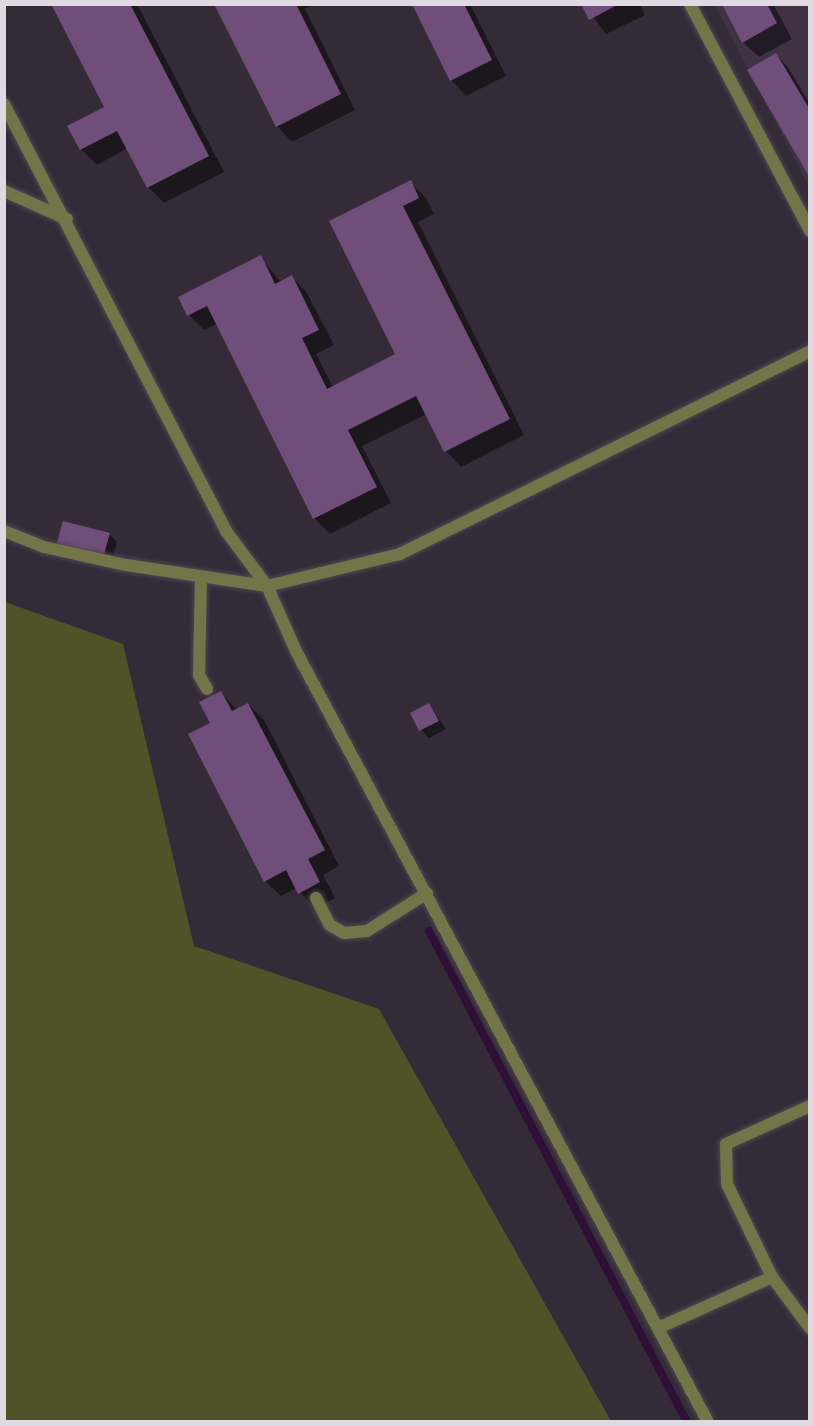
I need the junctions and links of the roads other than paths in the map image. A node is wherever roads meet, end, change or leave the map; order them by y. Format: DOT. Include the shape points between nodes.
graph roads {
  1 [pos="690,4"];
  2 [pos="4,104"];
  3 [pos="4,191"];
  4 [pos="67,219"];
  5 [pos="810,231"];
  6 [pos="810,351"];
  7 [pos="4,531"];
  8 [pos="201,578"];
  9 [pos="267,586"];
  10 [pos="207,689"];
  11 [pos="427,893"];
  12 [pos="316,898"];
  13 [pos="810,1106"];
  14 [pos="772,1277"];
  15 [pos="658,1328"];
  16 [pos="810,1328"];
  17 [pos="708,1422"];
  1 -- 5 [label="street"];
  2 -- 4 [label="street"];
  3 -- 4 [label="street"];
  4 -- 9 [label="street" via="226,531"];
  6 -- 9 [label="street" via="400,554"];
  7 -- 8 [label="street" via="44,547"];
  8 -- 9 [label="street"];
  8 -- 10 [label="street" via="199,675"];
  9 -- 11 [label="street" via="297,653"];
  11 -- 12 [label="street" via="367,931 344,933 330,925"];
  11 -- 15 [label="street"];
  13 -- 14 [label="street" via="726,1144 727,1184"];
  14 -- 15 [label="street"];
  14 -- 16 [label="street"];
  15 -- 17 [label="street"];
}
